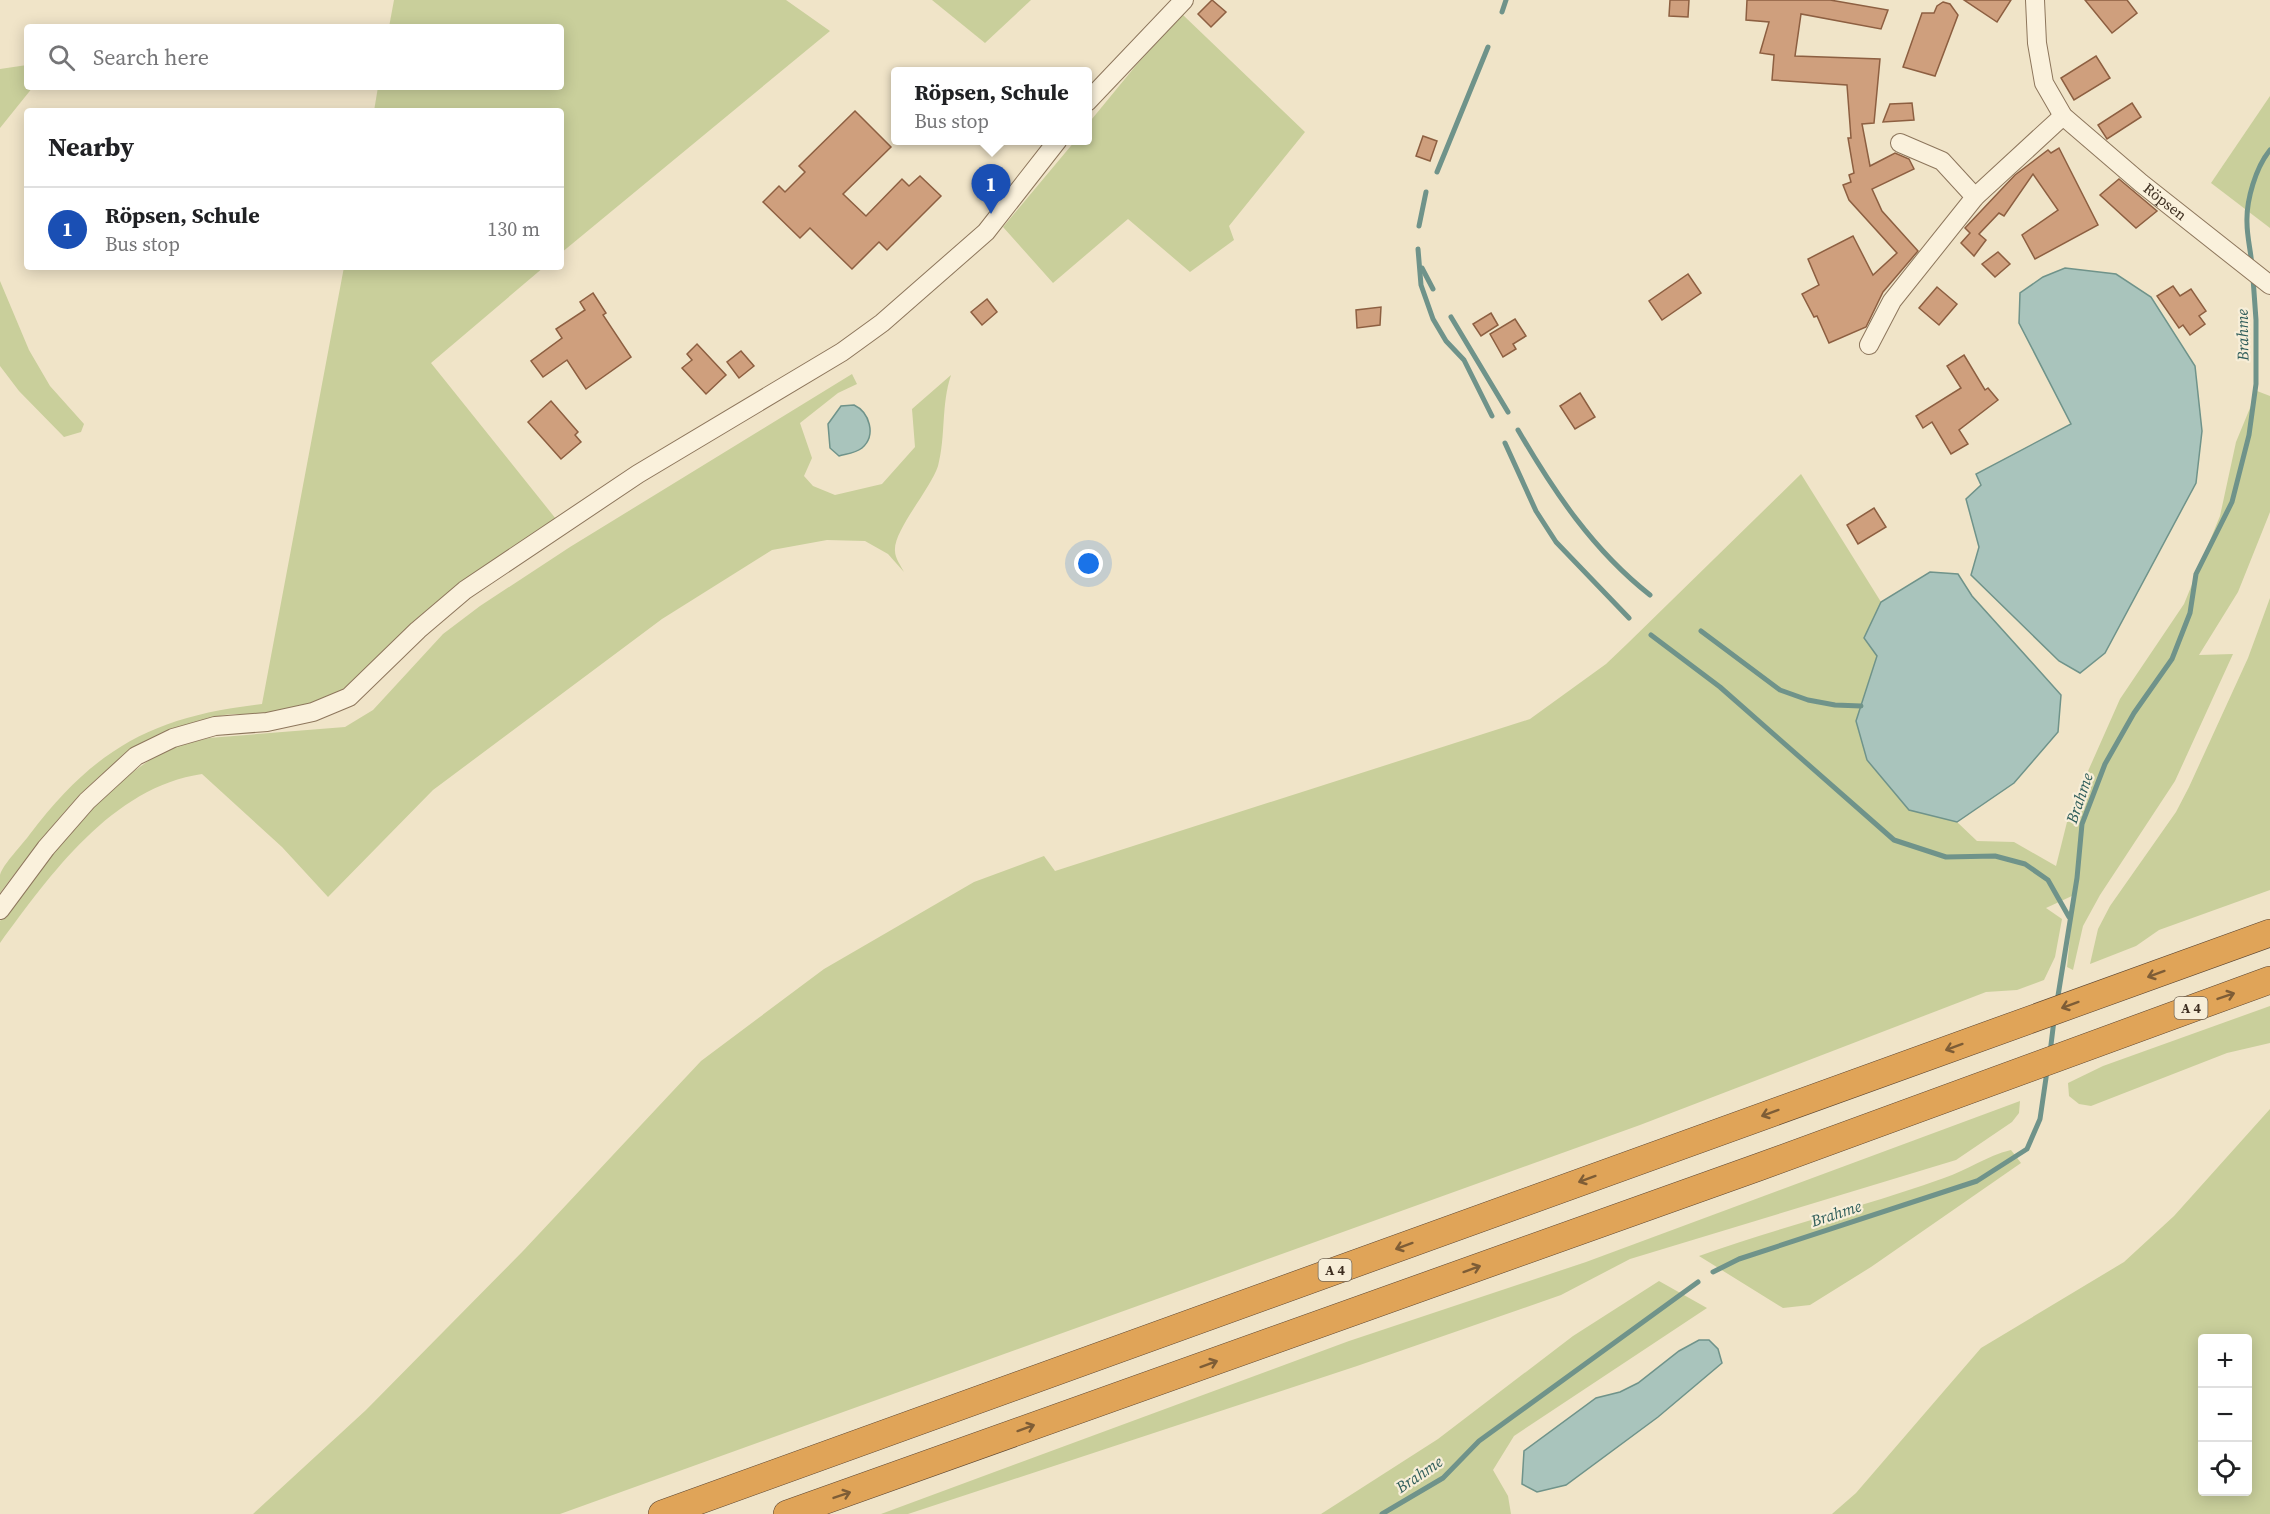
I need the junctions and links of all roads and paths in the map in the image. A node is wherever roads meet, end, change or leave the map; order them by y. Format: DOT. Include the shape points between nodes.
graph roads {
  1 [pos="1185,0"];
  2 [pos="2035,0"];
  3 [pos="1092,97"];
  4 [pos="2063,116"];
  5 [pos="1900,143"];
  6 [pos="1055,145"];
  7 [pos="1975,197"];
  8 [pos="2270,285"];
  9 [pos="1869,345"];
  10 [pos="0,909"];
  11 [pos="2270,933"];
  12 [pos="2270,980"];
  13 [pos="662,1514"];
  14 [pos="787,1514"];
  1 -- 3 [label="street"];
  2 -- 4 [label="street, Röpsen" via="2044,83"];
  4 -- 7 [label="street"];
  4 -- 8 [label="street, Röpsen"];
  5 -- 7 [label="street" via="1942,161"];
  6 -- 10 [label="street" via="986,232 882,323 842,352 638,474 465,590 349,698 313,712 267,722 205,729 173,738 136,756 87,801"];
  7 -- 9 [label="street" via="1892,301"];
  11 -- 13 [label="highway, A 4, one-way"];
  14 -- 12 [label="highway, A 4, one-way"];
}
